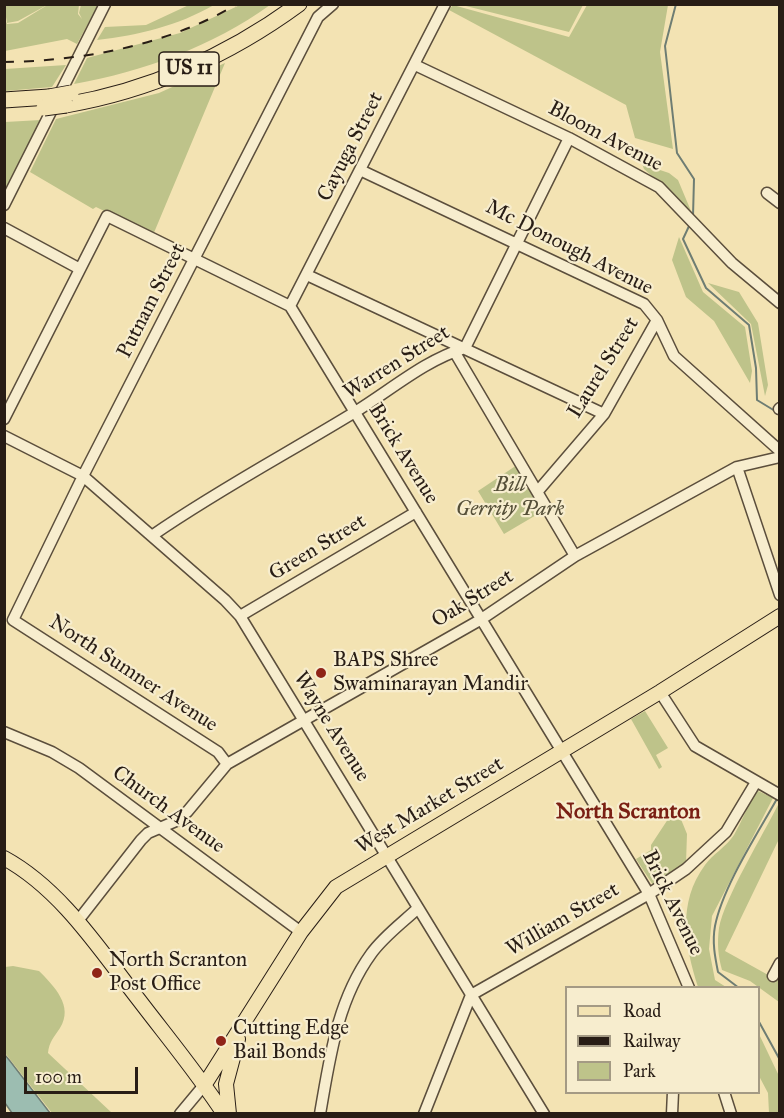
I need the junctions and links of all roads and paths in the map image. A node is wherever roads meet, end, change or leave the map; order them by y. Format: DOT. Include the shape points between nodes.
graph roads {
  1 [pos="105,4"];
  2 [pos="282,4"];
  3 [pos="300,4"];
  4 [pos="333,4"];
  5 [pos="445,4"];
  6 [pos="415,65"];
  7 [pos="68,99"];
  8 [pos="4,100"];
  9 [pos="47,102"];
  10 [pos="4,110"];
  11 [pos="569,138"];
  12 [pos="360,170"];
  13 [pos="767,193"];
  14 [pos="780,203"];
  15 [pos="4,205"];
  16 [pos="4,228"];
  17 [pos="518,243"];
  18 [pos="195,259"];
  19 [pos="80,269"];
  20 [pos="307,274"];
  21 [pos="780,303"];
  22 [pos="290,306"];
  23 [pos="657,320"];
  24 [pos="459,349"];
  25 [pos="354,413"];
  26 [pos="604,414"];
  27 [pos="4,419"];
  28 [pos="4,436"];
  29 [pos="780,451"];
  30 [pos="780,457"];
  31 [pos="737,466"];
  32 [pos="83,476"];
  33 [pos="538,491"];
  34 [pos="417,512"];
  35 [pos="153,536"];
  36 [pos="575,556"];
  37 [pos="780,595"];
  38 [pos="240,616"];
  39 [pos="780,616"];
  40 [pos="13,620"];
  41 [pos="480,620"];
  42 [pos="660,692"];
  43 [pos="304,722"];
  44 [pos="4,732"];
  45 [pos="561,753"];
  46 [pos="227,764"];
  47 [pos="756,782"];
  48 [pos="780,795"];
  49 [pos="160,828"];
  50 [pos="386,856"];
  51 [pos="4,858"];
  52 [pos="649,894"];
  53 [pos="417,909"];
  54 [pos="77,922"];
  55 [pos="301,932"];
  56 [pos="780,963"];
  57 [pos="684,972"];
  58 [pos="773,976"];
  59 [pos="682,986"];
  60 [pos="689,986"];
  61 [pos="471,995"];
  62 [pos="241,1028"];
  63 [pos="205,1084"];
  64 [pos="673,1094"];
  65 [pos="725,1094"];
  66 [pos="180,1113"];
  67 [pos="224,1113"];
  68 [pos="229,1113"];
  69 [pos="320,1113"];
  70 [pos="424,1113"];
  71 [pos="544,1113"];
  72 [pos="672,1113"];
  73 [pos="731,1113"];
  1 -- 15 [label="street"];
  2 -- 7 [label="highway, US 11" via="232,37 176,64"];
  3 -- 7 [label="highway, US 11" via="237,45 180,73 123,92"];
  4 -- 18 [label="street, Putnam Street" via="318,17"];
  5 -- 6 [label="street, Cayuga Street"];
  6 -- 11 [label="street, Bloom Avenue"];
  6 -- 12 [label="street, Cayuga Street"];
  7 -- 9 [label="highway, US 11, bridge"];
  8 -- 9 [label="highway, US 11"];
  9 -- 10 [label="highway, US 11"];
  11 -- 17 [label="street, Warren Street"];
  11 -- 21 [label="street, Bloom Avenue" via="658,187 732,264"];
  12 -- 17 [label="street, Mc Donough Avenue"];
  12 -- 20 [label="street, Cayuga Street"];
  13 -- 14 [label="street"];
  16 -- 19 [label="street"];
  17 -- 23 [label="street, Mc Donough Avenue" via="644,304"];
  17 -- 24 [label="street, Warren Street"];
  18 -- 19 [label="street" via="107,216"];
  18 -- 22 [label="street"];
  18 -- 32 [label="street, Putnam Street"];
  19 -- 27 [label="street"];
  20 -- 22 [label="street, Cayuga Street"];
  20 -- 24 [label="street"];
  22 -- 25 [label="street, Brick Avenue"];
  23 -- 26 [label="street, Laurel Street"];
  23 -- 29 [label="street, Mc Donough Avenue" via="674,356"];
  24 -- 25 [label="street, Warren Street"];
  24 -- 26 [label="street"];
  24 -- 33 [label="street"];
  25 -- 34 [label="street, Brick Avenue"];
  25 -- 35 [label="street, Warren Street"];
  26 -- 33 [label="street, Laurel Street"];
  28 -- 32 [label="street, Wayne Avenue"];
  30 -- 31 [label="street, Oak Street"];
  31 -- 36 [label="street, Oak Street"];
  31 -- 37 [label="street"];
  32 -- 35 [label="street, Wayne Avenue"];
  32 -- 40 [label="street, Putnam Street"];
  33 -- 36 [label="street"];
  34 -- 38 [label="street, Green Street"];
  34 -- 41 [label="street, Brick Avenue"];
  35 -- 38 [label="street, Wayne Avenue"];
  36 -- 41 [label="street, Oak Street"];
  38 -- 43 [label="street, Wayne Avenue"];
  39 -- 42 [label="main road, West Market Street"];
  40 -- 46 [label="street, North Sumner Avenue" via="218,752"];
  41 -- 43 [label="street, Oak Street"];
  41 -- 45 [label="street, Brick Avenue"];
  42 -- 45 [label="main road, West Market Street"];
  42 -- 47 [label="street" via="696,746"];
  43 -- 46 [label="street, Oak Street"];
  43 -- 50 [label="street, Wayne Avenue"];
  44 -- 49 [label="street, Church Avenue" via="79,768"];
  45 -- 50 [label="main road, West Market Street"];
  45 -- 52 [label="street, Brick Avenue"];
  46 -- 49 [label="street, Oak Street" via="187,812"];
  47 -- 48 [label="street"];
  47 -- 52 [label="street, William Street" via="726,832"];
  49 -- 54 [label="street, Oak Street" via="141,840"];
  49 -- 55 [label="street, Church Avenue"];
  50 -- 53 [label="street, Wayne Avenue"];
  50 -- 55 [label="main road, West Market Street" via="336,887"];
  51 -- 54 [label="main road" via="42,884"];
  52 -- 57 [label="street, Brick Avenue"];
  52 -- 61 [label="street, William Street"];
  53 -- 61 [label="street, Wayne Avenue"];
  53 -- 69 [label="street" via="372,952 350,988 333,1040"];
  54 -- 63 [label="main road"];
  55 -- 62 [label="main road, West Market Street"];
  56 -- 58 [label="street"];
  57 -- 59 [label="street"];
  57 -- 60 [label="street, Brick Avenue"];
  61 -- 70 [label="street"];
  61 -- 71 [label="street, Wayne Avenue"];
  62 -- 63 [label="main road, West Market Street"];
  62 -- 68 [label="main road" via="226,1084"];
  63 -- 66 [label="street, West Market Street"];
  63 -- 67 [label="main road"];
  64 -- 72 [label="street"];
  65 -- 73 [label="street"];
}
